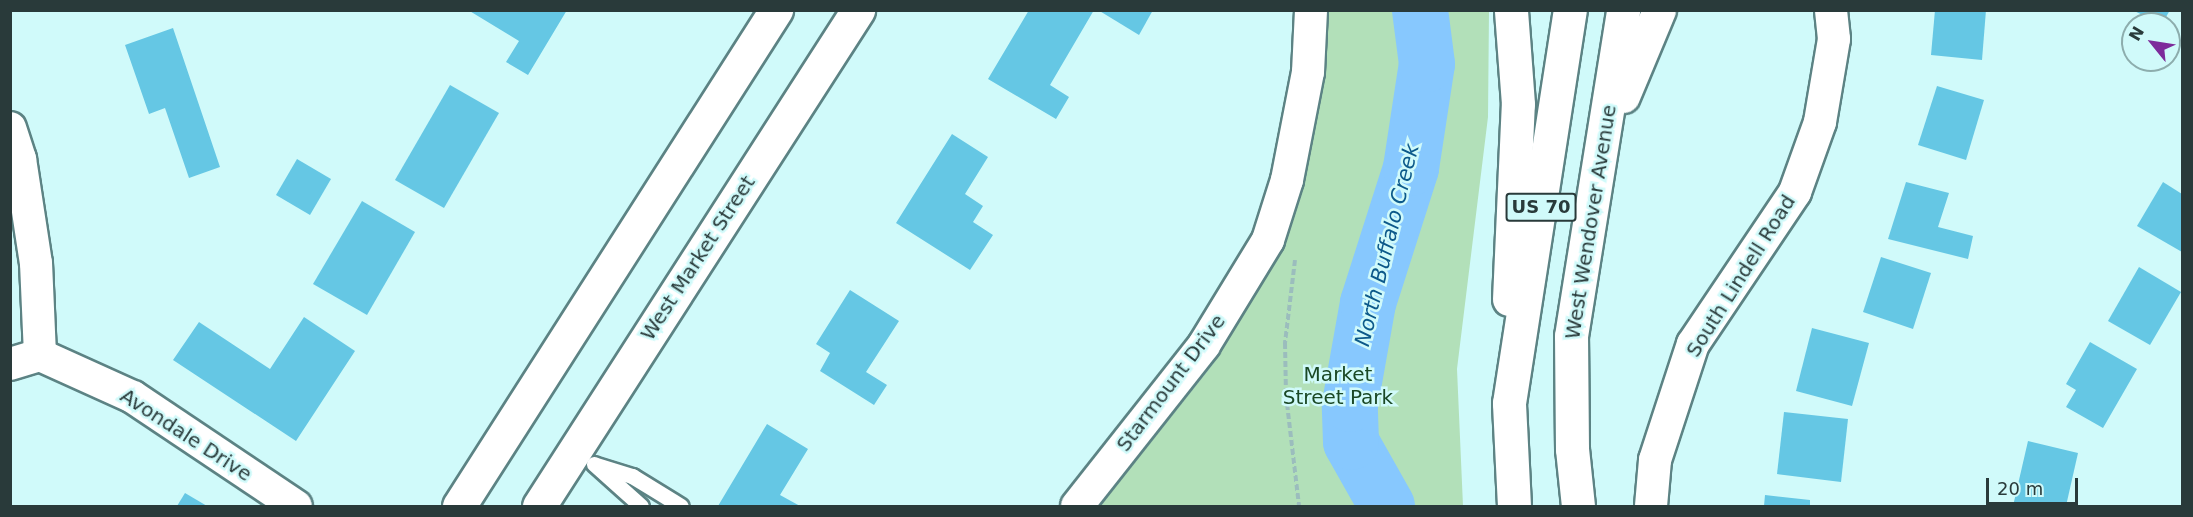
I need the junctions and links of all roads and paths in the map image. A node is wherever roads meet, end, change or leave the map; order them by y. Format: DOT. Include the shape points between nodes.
graph roads {
  1 [pos="776,10"];
  2 [pos="858,10"];
  3 [pos="1311,10"];
  4 [pos="1511,10"];
  5 [pos="1570,10"];
  6 [pos="1623,10"];
  7 [pos="1659,10"];
  8 [pos="1832,10"];
  9 [pos="10,128"];
  10 [pos="1601,150"];
  11 [pos="1296,251"];
  12 [pos="25,360"];
  13 [pos="1509,403"];
  14 [pos="585,458"];
  15 [pos="296,507"];
  16 [pos="459,507"];
  17 [pos="539,507"];
  18 [pos="641,507"];
  19 [pos="681,507"];
  20 [pos="1077,507"];
  21 [pos="1299,507"];
  22 [pos="1514,507"];
  23 [pos="1578,507"];
  24 [pos="1651,507"];
  1 -- 16 [label="main road"];
  2 -- 14 [label="main road, West Market Street"];
  3 -- 20 [label="street, Starmount Drive" via="1308,72 1287,180 1268,240 1204,345"];
  4 -- 13 [label="main road" via="1518,104 1509,282"];
  5 -- 13 [label="main road, US 70"];
  6 -- 10 [label="main road, West Wendover Avenue / US 70"];
  7 -- 10 [label="main road"];
  8 -- 24 [label="street, South Lindell Road" via="1834,39 1820,122 1795,192 1693,344 1655,460"];
  9 -- 12 [label="street" via="20,159 36,263"];
  10 -- 23 [label="main road, West Wendover Avenue / US 70" via="1571,336 1572,449"];
  11 -- 21 [label="path" via="1285,343 1286,395"];
  12 -- 15 [label="street, Avondale Drive" via="133,397"];
  13 -- 22 [label="main road, US 70"];
  14 -- 17 [label="main road, West Market Street"];
  14 -- 18 [label="lane"];
  14 -- 19 [label="lane" via="632,476"];
}
